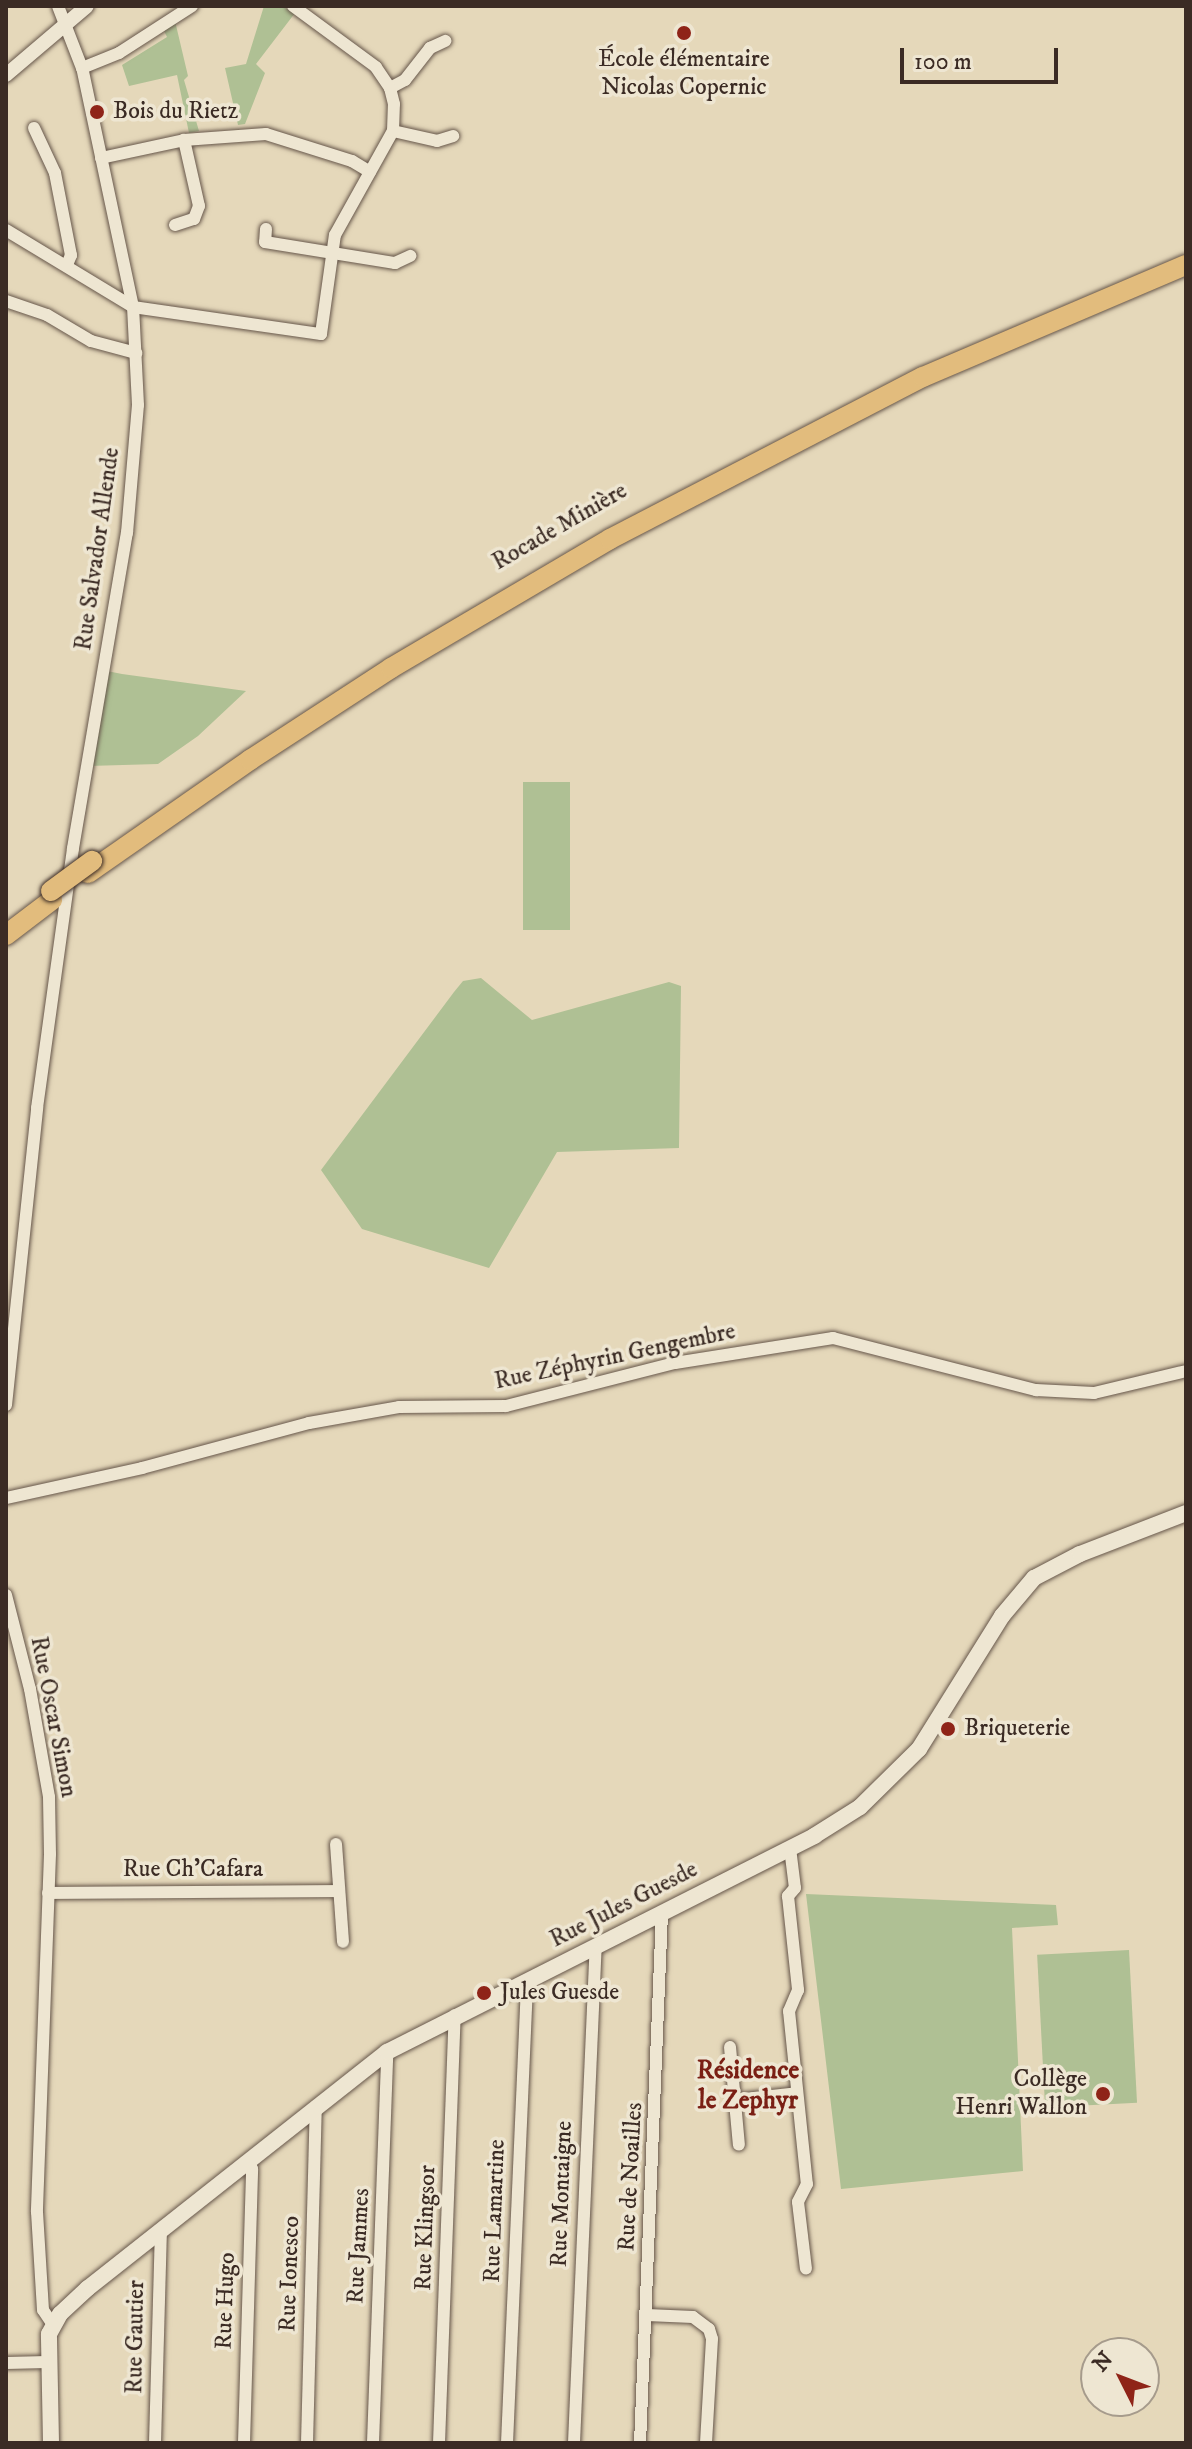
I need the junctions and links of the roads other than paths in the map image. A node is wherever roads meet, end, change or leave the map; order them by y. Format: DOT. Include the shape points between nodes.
graph roads {
  1 [pos="58,6"];
  2 [pos="87,6"];
  3 [pos="192,6"];
  4 [pos="293,6"];
  5 [pos="67,23"];
  6 [pos="445,41"];
  7 [pos="82,68"];
  8 [pos="6,75"];
  9 [pos="390,88"];
  10 [pos="34,128"];
  11 [pos="393,131"];
  12 [pos="453,136"];
  13 [pos="184,140"];
  14 [pos="101,158"];
  15 [pos="370,172"];
  16 [pos="175,225"];
  17 [pos="266,229"];
  18 [pos="6,230"];
  19 [pos="332,254"];
  20 [pos="1186,254"];
  21 [pos="410,256"];
  22 [pos="67,265"];
  23 [pos="1186,265"];
  24 [pos="6,301"];
  25 [pos="133,307"];
  26 [pos="136,353"];
  27 [pos="90,867"];
  28 [pos="52,895"];
  29 [pos="6,925"];
  30 [pos="6,935"];
  31 [pos="1186,1371"];
  32 [pos="6,1405"];
  33 [pos="6,1498"];
  34 [pos="1186,1513"];
  35 [pos="6,1595"];
  36 [pos="336,1844"];
  37 [pos="790,1848"];
  38 [pos="339,1891"];
  39 [pos="48,1893"];
  40 [pos="662,1913"];
  41 [pos="343,1942"];
  42 [pos="596,1947"];
  43 [pos="527,1980"];
  44 [pos="455,2015"];
  45 [pos="730,2047"];
  46 [pos="387,2052"];
  47 [pos="797,2093"];
  48 [pos="736,2100"];
  49 [pos="316,2106"];
  50 [pos="739,2145"];
  51 [pos="249,2160"];
  52 [pos="161,2232"];
  53 [pos="806,2269"];
  54 [pos="647,2315"];
  55 [pos="53,2325"];
  56 [pos="47,2362"];
  57 [pos="6,2363"];
  58 [pos="51,2443"];
  59 [pos="155,2443"];
  60 [pos="244,2443"];
  61 [pos="307,2443"];
  62 [pos="373,2443"];
  63 [pos="439,2443"];
  64 [pos="507,2443"];
  65 [pos="574,2443"];
  66 [pos="640,2443"];
  67 [pos="706,2443"];
  1 -- 5 [label="street, Rue Salvador Allende"];
  2 -- 5 [label="street"];
  3 -- 7 [label="street" via="119,53"];
  4 -- 9 [label="street" via="376,67"];
  5 -- 7 [label="street, Rue Salvador Allende"];
  5 -- 8 [label="street"];
  6 -- 9 [label="street" via="430,48 405,80"];
  7 -- 14 [label="street, Rue Salvador Allende"];
  9 -- 11 [label="street"];
  10 -- 22 [label="street" via="55,173 71,255"];
  11 -- 12 [label="street" via="437,141"];
  11 -- 15 [label="street"];
  13 -- 14 [label="street"];
  13 -- 15 [label="street" via="266,134 352,161"];
  13 -- 16 [label="street" via="199,206 194,219"];
  14 -- 25 [label="street, Rue Salvador Allende"];
  15 -- 19 [label="street" via="341,219"];
  17 -- 19 [label="street" via="265,242"];
  18 -- 22 [label="street"];
  19 -- 21 [label="street" via="395,263"];
  19 -- 25 [label="street" via="321,334"];
  20 -- 27 [label="highway, Rocade Minière" via="918,370 631,516 371,669 277,730"];
  22 -- 25 [label="street"];
  23 -- 27 [label="highway, Rocade Minière" via="923,377 667,508 391,668"];
  24 -- 26 [label="street" via="47,315 91,341"];
  25 -- 26 [label="street, Rue Salvador Allende"];
  26 -- 32 [label="street, Rue Salvador Allende" via="134,486 73,848 34,1138"];
  27 -- 28 [label="highway, Rocade Minière"];
  28 -- 29 [label="highway, Rocade Minière"];
  28 -- 30 [label="highway, Rocade Minière"];
  31 -- 33 [label="street, Rue Zéphyrin Gengembre" via="1094,1393 1036,1390 833,1338 675,1363 506,1406 399,1407 309,1423"];
  34 -- 37 [label="main road, Rue Jules Guesde" via="1034,1578 1002,1616 931,1732 901,1770 860,1807"];
  35 -- 39 [label="street, Rue Oscar Simon" via="44,1758 50,1816"];
  36 -- 38 [label="street"];
  37 -- 40 [label="main road, Rue Jules Guesde"];
  37 -- 47 [label="street" via="795,1888 788,1896 798,1990 789,2011"];
  38 -- 39 [label="street, Rue Ch'Cafara"];
  38 -- 41 [label="street"];
  39 -- 55 [label="street, Rue Oscar Simon" via="37,2212 43,2310"];
  40 -- 42 [label="main road, Rue Jules Guesde"];
  40 -- 54 [label="street, Rue de Noailles"];
  42 -- 43 [label="main road, Rue Jules Guesde"];
  42 -- 65 [label="street, Rue Montaigne"];
  43 -- 44 [label="main road, Rue Jules Guesde"];
  43 -- 64 [label="street, Rue Lamartine"];
  44 -- 46 [label="main road, Rue Jules Guesde"];
  44 -- 63 [label="street, Rue Klingsor"];
  45 -- 48 [label="street"];
  46 -- 49 [label="main road, Rue Jules Guesde"];
  46 -- 62 [label="street, Rue Jammes"];
  47 -- 48 [label="street"];
  47 -- 53 [label="street" via="807,2184 798,2202"];
  48 -- 50 [label="street"];
  49 -- 51 [label="main road, Rue Jules Guesde"];
  49 -- 61 [label="street, Rue Ionesco"];
  51 -- 52 [label="main road, Rue Jules Guesde"];
  51 -- 60 [label="street, Rue Hugo"];
  52 -- 55 [label="main road, Rue Jules Guesde" via="88,2288"];
  52 -- 59 [label="street, Rue Gautier"];
  54 -- 66 [label="street, Rue de Noailles"];
  54 -- 67 [label="street" via="693,2317 709,2329"];
  55 -- 56 [label="main road"];
  56 -- 57 [label="street"];
  56 -- 58 [label="main road"];
}
